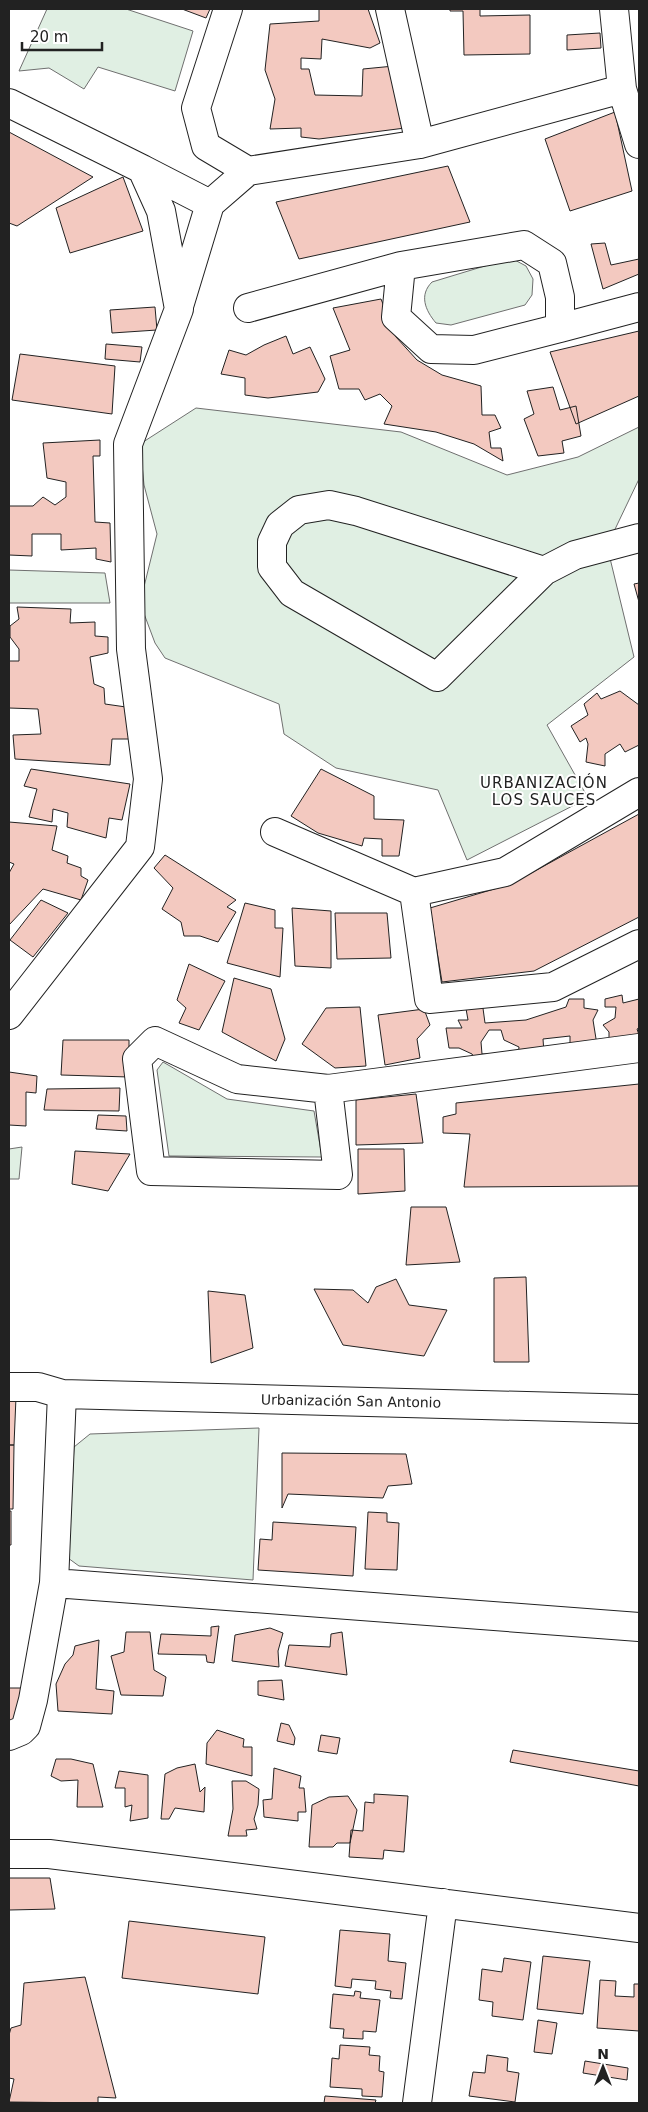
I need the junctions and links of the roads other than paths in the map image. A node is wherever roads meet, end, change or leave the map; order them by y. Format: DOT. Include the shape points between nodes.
graph roads {
  1 [pos="228,9"];
  2 [pos="390,9"];
  3 [pos="614,9"];
  4 [pos="622,89"];
  5 [pos="9,104"];
  6 [pos="420,144"];
  7 [pos="639,144"];
  8 [pos="142,168"];
  9 [pos="248,171"];
  10 [pos="210,204"];
  11 [pos="401,266"];
  12 [pos="639,307"];
  13 [pos="179,308"];
  14 [pos="248,308"];
  15 [pos="560,328"];
  16 [pos="639,538"];
  17 [pos="544,571"];
  18 [pos="639,792"];
  19 [pos="275,832"];
  20 [pos="414,892"];
  21 [pos="639,944"];
  22 [pos="9,1015"];
  23 [pos="639,1048"];
  24 [pos="328,1089"];
  25 [pos="9,1387"];
  26 [pos="62,1394"];
  27 [pos="639,1409"];
  28 [pos="54,1582"];
  29 [pos="639,1628"];
  30 [pos="9,1736"];
  31 [pos="9,1854"];
  32 [pos="443,1903"];
  33 [pos="639,1928"];
  34 [pos="417,2103"];
  1 -- 9 [label="street" via="196,108 206,146"];
  2 -- 6 [label="street"];
  3 -- 4 [label="street"];
  4 -- 6 [label="street"];
  4 -- 7 [label="street"];
  5 -- 8 [label="street"];
  6 -- 9 [label="street"];
  8 -- 10 [label="street"];
  8 -- 13 [label="street" via="161,211"];
  9 -- 10 [label="street"];
  10 -- 13 [label="street"];
  11 -- 14 [label="street"];
  11 -- 15 [label="street" via="524,245 552,263 560,297"];
  11 -- 15 [label="street" via="396,317 431,349 474,350"];
  12 -- 15 [label="street"];
  13 -- 22 [label="street" via="128,444 131,649 148,779 140,848"];
  16 -- 17 [label="street" via="575,555"];
  17 -- 17 [label="street" via="437,677 292,593 272,567 272,542 280,525 299,510 329,505"];
  18 -- 20 [label="street" via="505,872"];
  19 -- 20 [label="street"];
  20 -- 21 [label="street" via="429,999 554,986"];
  23 -- 24 [label="street"];
  24 -- 24 [label="street" via="338,1175 151,1171 137,1059 155,1041 237,1079"];
  25 -- 26 [label="street, Urbanización San Antonio" via="38,1387"];
  26 -- 27 [label="street, Urbanización San Antonio"];
  26 -- 28 [label="street"];
  28 -- 29 [label="street"];
  28 -- 30 [label="street" via="26,1726"];
  31 -- 32 [label="street" via="49,1854"];
  32 -- 33 [label="street"];
  32 -- 34 [label="street"];
}
